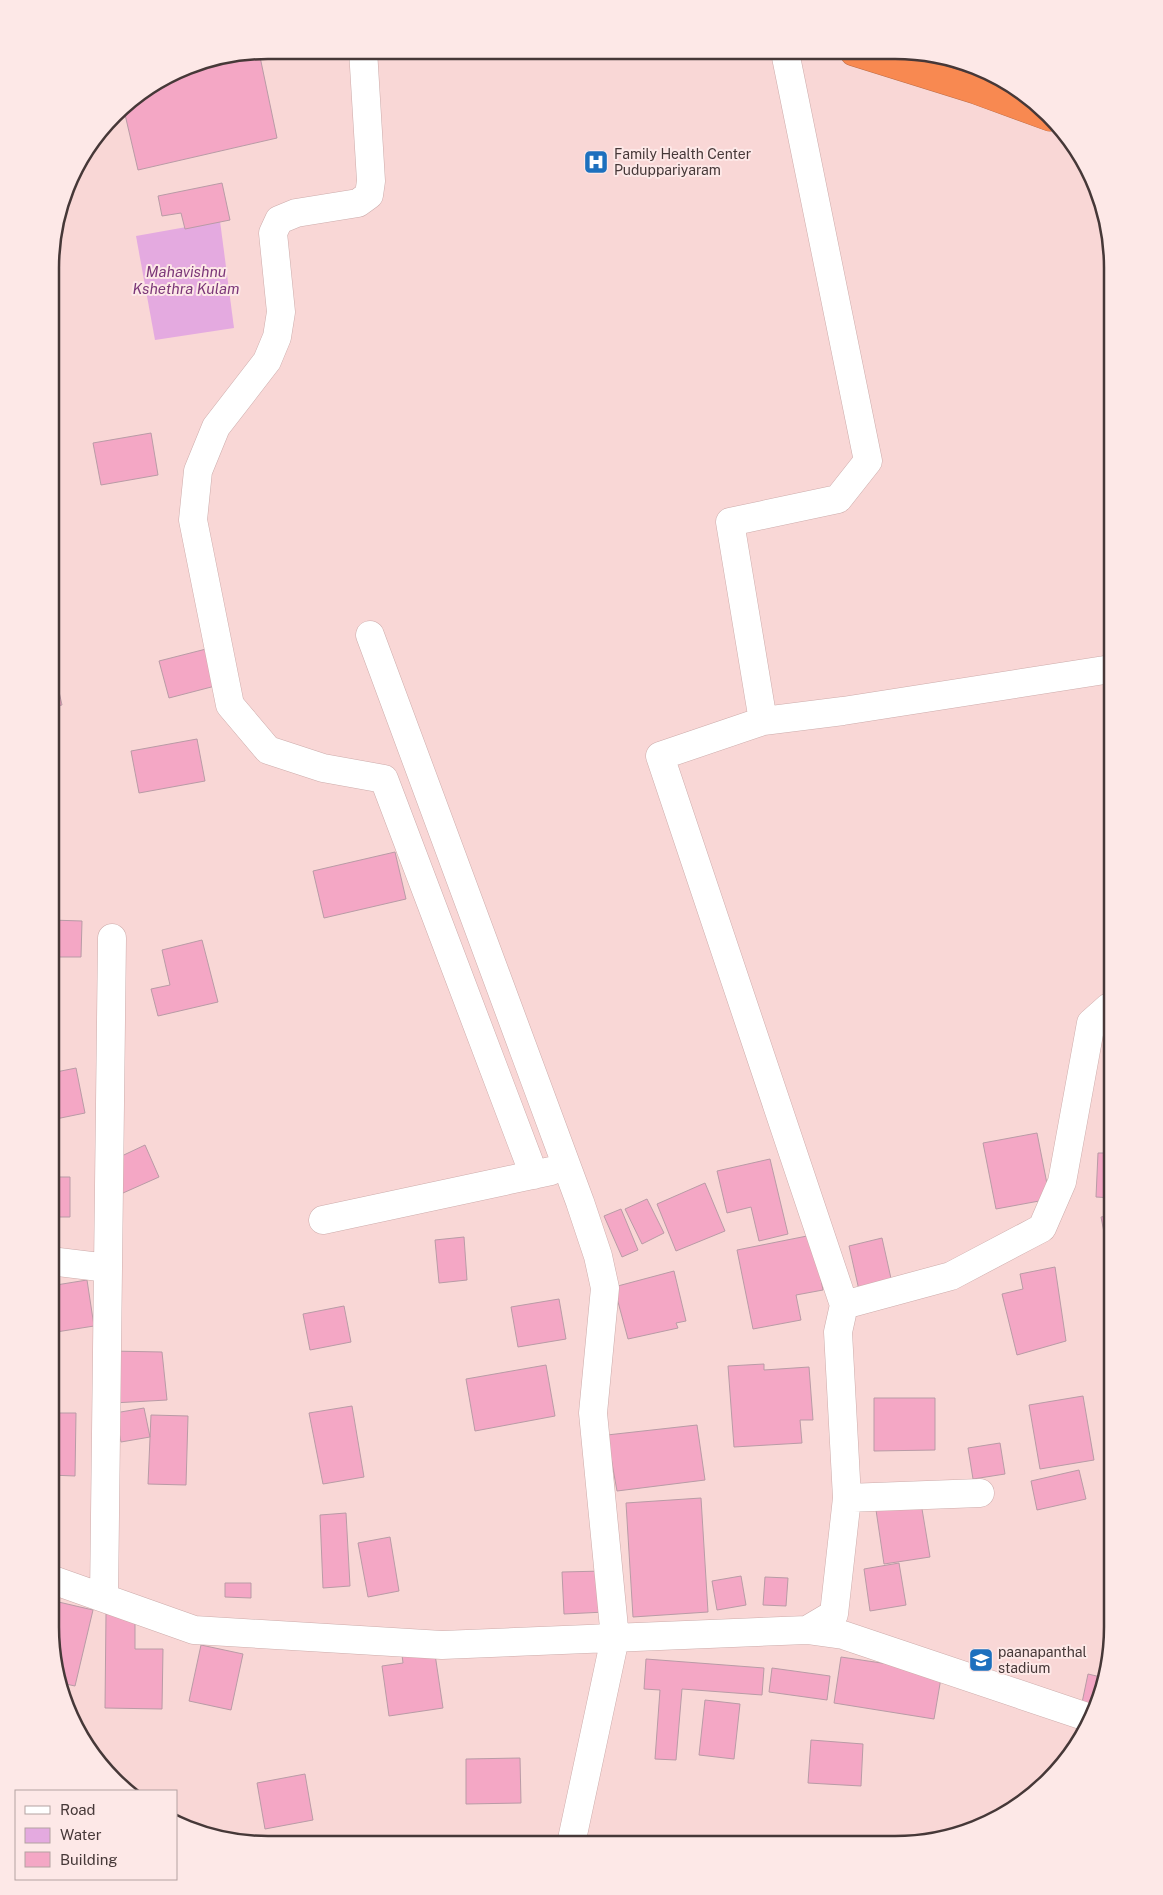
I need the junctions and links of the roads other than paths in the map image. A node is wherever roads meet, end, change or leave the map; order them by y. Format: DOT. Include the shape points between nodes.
graph roads {
  1 [pos="364,59"];
  2 [pos="786,59"];
  3 [pos="876,59"];
  4 [pos="1021,101"];
  5 [pos="370,635"];
  6 [pos="1104,670"];
  7 [pos="763,721"];
  8 [pos="112,938"];
  9 [pos="1104,1012"];
  10 [pos="567,1168"];
  11 [pos="534,1175"];
  12 [pos="323,1220"];
  13 [pos="59,1262"];
  14 [pos="108,1268"];
  15 [pos="844,1305"];
  16 [pos="980,1493"];
  17 [pos="847,1498"];
  18 [pos="59,1582"];
  19 [pos="104,1598"];
  20 [pos="807,1630"];
  21 [pos="615,1638"];
  22 [pos="1084,1716"];
  23 [pos="573,1836"];
  1 -- 11 [label="street" via="371,181 369,195 358,203 296,213 279,220 273,233 280,312 277,337 267,361 216,427 198,471 193,520 230,706 268,750 323,768 384,779"];
  2 -- 7 [label="street" via="868,460 838,499 730,522"];
  3 -- 4 [label="highway"];
  5 -- 10 [label="street"];
  6 -- 7 [label="street" via="843,712"];
  7 -- 15 [label="street" via="660,756"];
  8 -- 14 [label="street"];
  9 -- 15 [label="street" via="1092,1023 1062,1182 1042,1228 951,1276"];
  10 -- 11 [label="street"];
  10 -- 21 [label="street" via="598,1256 605,1288 593,1413"];
  11 -- 12 [label="street"];
  13 -- 14 [label="street"];
  14 -- 19 [label="street"];
  15 -- 17 [label="street" via="838,1332"];
  16 -- 17 [label="street"];
  17 -- 20 [label="street" via="834,1614"];
  18 -- 19 [label="street"];
  19 -- 21 [label="street" via="194,1630 442,1645"];
  20 -- 21 [label="street"];
  20 -- 22 [label="street" via="844,1635"];
  21 -- 23 [label="street"];
}
